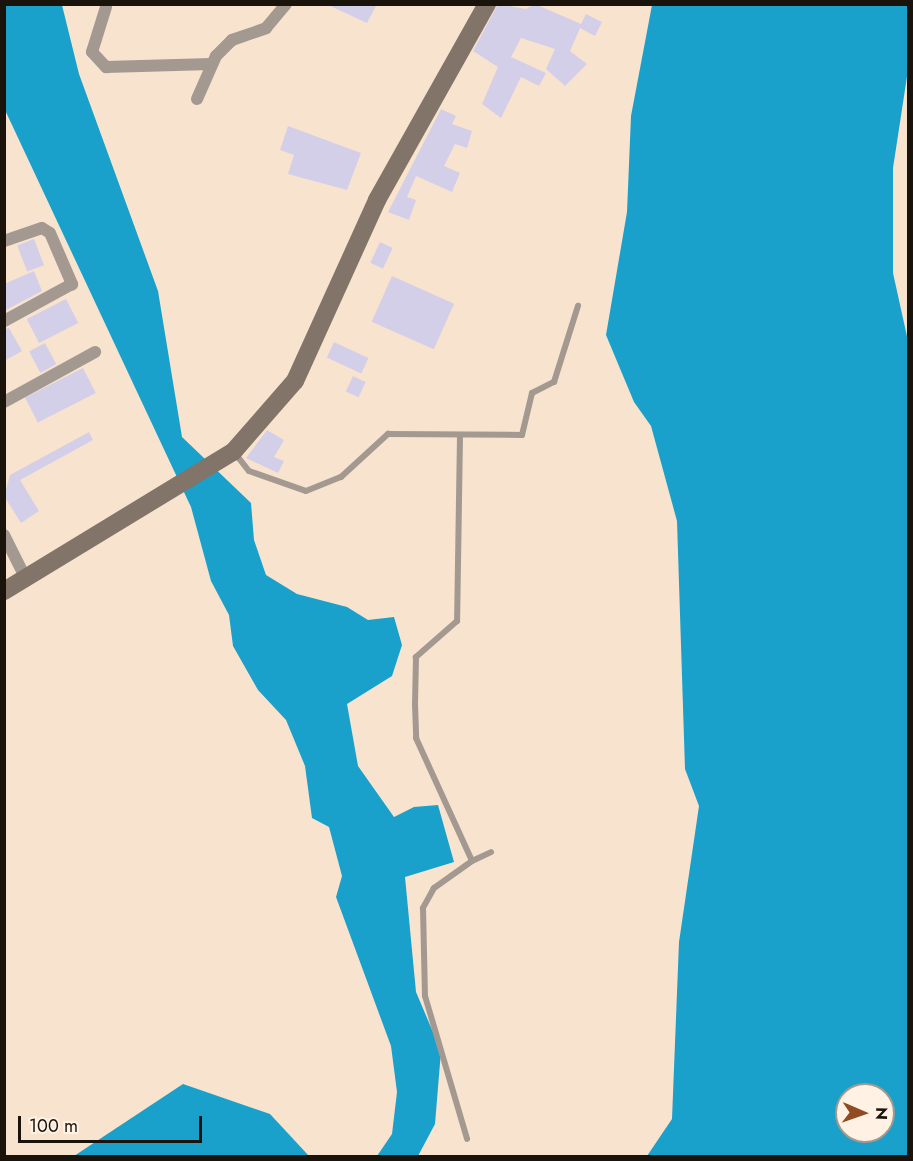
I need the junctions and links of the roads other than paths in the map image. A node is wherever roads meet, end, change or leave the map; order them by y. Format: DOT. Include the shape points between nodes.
graph roads {
  1 [pos="286,4"];
  2 [pos="487,4"];
  3 [pos="106,7"];
  4 [pos="211,64"];
  5 [pos="197,99"];
  6 [pos="4,242"];
  7 [pos="578,306"];
  8 [pos="4,321"];
  9 [pos="96,352"];
  10 [pos="4,402"];
  11 [pos="460,436"];
  12 [pos="234,452"];
  13 [pos="4,535"];
  14 [pos="26,579"];
  15 [pos="4,591"];
  16 [pos="491,852"];
  17 [pos="472,861"];
  18 [pos="467,1139"];
  1 -- 4 [label="street" via="266,28 232,40"];
  2 -- 12 [label="street" via="377,200 295,381"];
  3 -- 4 [label="street" via="92,52 106,67"];
  4 -- 5 [label="street"];
  6 -- 8 [label="street" via="32,228 50,232 72,284"];
  7 -- 11 [label="lane" via="554,382 532,393 522,435"];
  9 -- 10 [label="street"];
  11 -- 12 [label="lane" via="388,434 341,477 306,491 249,471"];
  11 -- 17 [label="lane" via="457,621 416,657 415,704 416,738"];
  12 -- 14 [label="street"];
  13 -- 14 [label="street"];
  14 -- 15 [label="street"];
  16 -- 17 [label="lane"];
  17 -- 18 [label="lane" via="434,888 423,908 425,996"];
}
